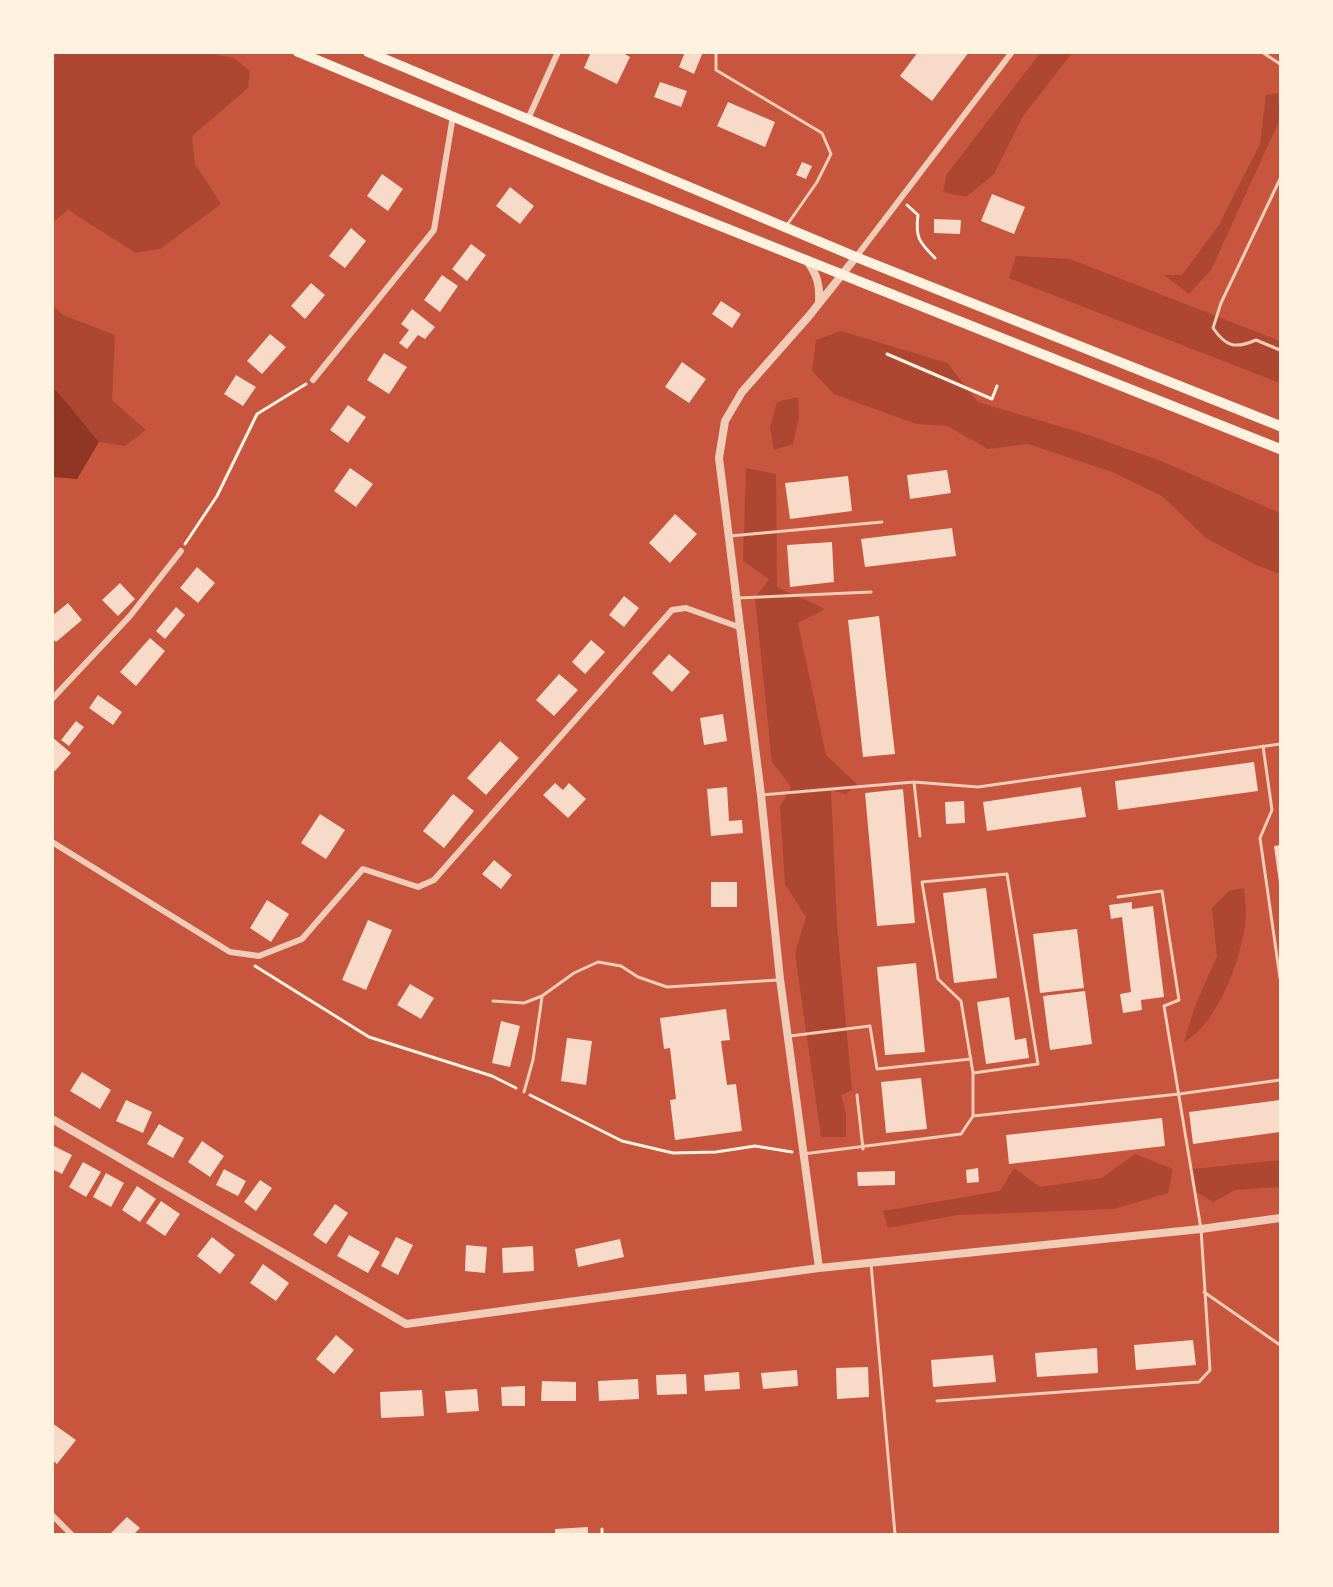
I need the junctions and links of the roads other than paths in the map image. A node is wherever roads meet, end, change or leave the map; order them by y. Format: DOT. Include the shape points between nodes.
graph roads {
  1 [pos="298,52"];
  2 [pos="368,52"];
  3 [pos="558,52"];
  4 [pos="716,52"];
  5 [pos="881,52"];
  6 [pos="896,52"];
  7 [pos="1012,52"];
  8 [pos="1262,52"];
  9 [pos="1281,64"];
  10 [pos="453,115"];
  11 [pos="528,119"];
  12 [pos="1281,179"];
  13 [pos="785,228"];
  14 [pos="856,257"];
  15 [pos="803,258"];
  16 [pos="842,274"];
  17 [pos="819,302"];
  18 [pos="1281,350"];
  19 [pos="313,381"];
  20 [pos="1281,426"];
  21 [pos="1281,449"];
  22 [pos="882,522"];
  23 [pos="728,537"];
  24 [pos="181,551"];
  25 [pos="871,592"];
  26 [pos="735,598"];
  27 [pos="739,627"];
  28 [pos="52,699"];
  29 [pos="1281,744"];
  30 [pos="1263,746"];
  31 [pos="914,782"];
  32 [pos="761,795"];
  33 [pos="920,836"];
  34 [pos="52,842"];
  35 [pos="1118,897"];
  36 [pos="1281,978"];
  37 [pos="780,979"];
  38 [pos="542,996"];
  39 [pos="494,1000"];
  40 [pos="788,1037"];
  41 [pos="970,1059"];
  42 [pos="973,1073"];
  43 [pos="1281,1080"];
  44 [pos="524,1092"];
  45 [pos="1179,1094"];
  46 [pos="857,1095"];
  47 [pos="973,1116"];
  48 [pos="52,1119"];
  49 [pos="863,1149"];
  50 [pos="803,1154"];
  51 [pos="1281,1218"];
  52 [pos="1201,1229"];
  53 [pos="870,1262"];
  54 [pos="819,1268"];
  55 [pos="1204,1292"];
  56 [pos="1281,1345"];
  57 [pos="937,1401"];
  58 [pos="52,1515"];
  59 [pos="71,1534"];
  60 [pos="896,1534"];
  1 -- 10 [label="highway"];
  2 -- 11 [label="highway"];
  3 -- 11 [label="street"];
  4 -- 13 [label="lane" via="716,70 822,133 831,154 818,182"];
  5 -- 6 [label="lane"];
  7 -- 14 [label="street"];
  8 -- 9 [label="lane"];
  10 -- 15 [label="highway"];
  10 -- 19 [label="street" via="434,230"];
  11 -- 13 [label="highway"];
  12 -- 18 [label="lane" via="1221,303 1213,328 1224,343 1240,347 1256,340"];
  13 -- 14 [label="highway"];
  14 -- 16 [label="street"];
  14 -- 20 [label="highway"];
  15 -- 16 [label="highway"];
  15 -- 17 [label="street" via="816,274"];
  16 -- 17 [label="street"];
  16 -- 21 [label="highway"];
  17 -- 23 [label="street" via="742,392 725,421 719,458"];
  22 -- 23 [label="lane"];
  23 -- 26 [label="street"];
  24 -- 28 [label="street" via="130,616"];
  25 -- 26 [label="lane"];
  26 -- 27 [label="street"];
  27 -- 32 [label="street"];
  27 -- 34 [label="street" via="686,608 672,610 434,880 417,887 363,868 302,939 259,956 230,952"];
  29 -- 30 [label="lane"];
  30 -- 31 [label="lane" via="978,787"];
  30 -- 36 [label="lane" via="1272,810 1260,838"];
  31 -- 32 [label="lane"];
  31 -- 33 [label="lane"];
  32 -- 37 [label="street"];
  35 -- 45 [label="lane" via="1162,891 1179,1000 1164,1006"];
  37 -- 38 [label="lane" via="667,987 621,966 598,962 574,973"];
  37 -- 40 [label="street"];
  38 -- 39 [label="lane" via="524,1003"];
  38 -- 44 [label="lane"];
  40 -- 41 [label="lane" via="870,1026 877,1069"];
  40 -- 50 [label="street"];
  41 -- 42 [label="lane"];
  41 -- 42 [label="lane" via="961,1001 938,979 922,882 1007,874 1038,1064"];
  42 -- 47 [label="lane"];
  43 -- 45 [label="lane"];
  45 -- 47 [label="lane"];
  45 -- 52 [label="lane"];
  46 -- 49 [label="lane"];
  47 -- 49 [label="lane" via="961,1134"];
  48 -- 54 [label="street" via="406,1324"];
  49 -- 50 [label="lane"];
  50 -- 54 [label="street"];
  51 -- 52 [label="street"];
  52 -- 53 [label="street"];
  52 -- 55 [label="lane"];
  53 -- 54 [label="street"];
  53 -- 60 [label="lane"];
  55 -- 56 [label="lane"];
  55 -- 57 [label="lane" via="1210,1370 1199,1382"];
  58 -- 59 [label="street"];
}
